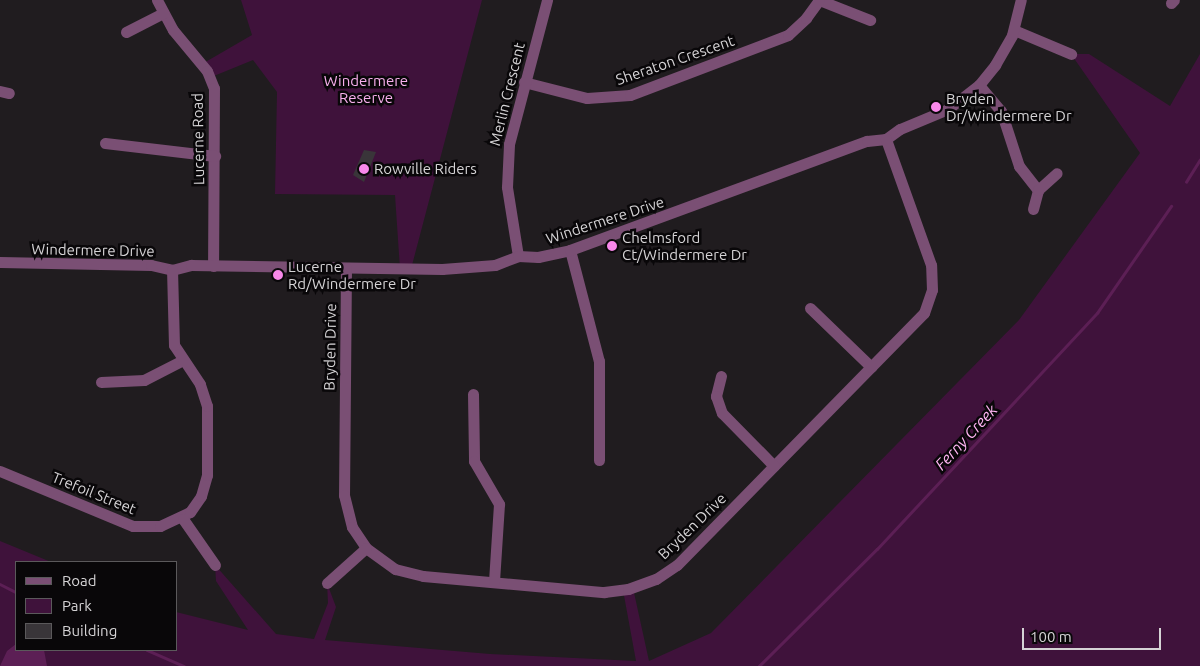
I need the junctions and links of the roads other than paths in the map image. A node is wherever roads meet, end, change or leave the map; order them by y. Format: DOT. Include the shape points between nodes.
graph roads {
  1 [pos="157,0"];
  2 [pos="547,0"];
  3 [pos="819,0"];
  4 [pos="1021,0"];
  5 [pos="163,13"];
  6 [pos="870,20"];
  7 [pos="1014,30"];
  8 [pos="126,32"];
  9 [pos="1070,54"];
  10 [pos="524,82"];
  11 [pos="979,85"];
  12 [pos="886,139"];
  13 [pos="105,143"];
  14 [pos="214,156"];
  15 [pos="1057,173"];
  16 [pos="1038,190"];
  17 [pos="1033,210"];
  18 [pos="570,250"];
  19 [pos="518,256"];
  20 [pos="0,262"];
  21 [pos="214,266"];
  22 [pos="346,268"];
  23 [pos="172,270"];
  24 [pos="810,308"];
  25 [pos="181,361"];
  26 [pos="871,367"];
  27 [pos="721,376"];
  28 [pos="101,382"];
  29 [pos="473,394"];
  30 [pos="599,460"];
  31 [pos="774,466"];
  32 [pos="0,471"];
  33 [pos="183,519"];
  34 [pos="366,548"];
  35 [pos="215,564"];
  36 [pos="494,582"];
  37 [pos="327,583"];
  1 -- 5 [label="street, Lucerne Road"];
  2 -- 10 [label="street, Merlin Crescent"];
  3 -- 6 [label="street"];
  3 -- 10 [label="street, Sheraton Crescent" via="788,35 630,95 587,98"];
  4 -- 7 [label="street, Windermere Drive"];
  5 -- 8 [label="street"];
  5 -- 14 [label="street, Lucerne Road" via="207,71 214,88"];
  7 -- 9 [label="street"];
  7 -- 11 [label="street, Windermere Drive" via="1000,57"];
  10 -- 19 [label="street, Merlin Crescent" via="506,166"];
  11 -- 12 [label="street, Windermere Drive" via="948,109 900,129"];
  11 -- 16 [label="street" via="1001,111 1019,166"];
  12 -- 18 [label="street, Windermere Drive" via="867,141"];
  12 -- 26 [label="street, Bryden Drive" via="929,257 933,282 920,318"];
  13 -- 14 [label="street"];
  14 -- 21 [label="street, Lucerne Road"];
  15 -- 16 [label="street"];
  16 -- 17 [label="street"];
  18 -- 19 [label="street, Windermere Drive" via="538,258"];
  18 -- 30 [label="street" via="599,361"];
  19 -- 22 [label="street, Windermere Drive" via="502,263 469,267"];
  20 -- 23 [label="street, Windermere Drive" via="151,265"];
  21 -- 22 [label="street, Windermere Drive"];
  21 -- 23 [label="street, Windermere Drive" via="186,265"];
  22 -- 34 [label="street, Bryden Drive" via="344,495 352,527"];
  23 -- 25 [label="street" via="172,337"];
  24 -- 26 [label="street"];
  25 -- 28 [label="street" via="144,380"];
  25 -- 33 [label="street" via="200,384 208,414 206,483 198,502"];
  26 -- 31 [label="street, Bryden Drive"];
  27 -- 31 [label="street" via="716,396 722,413"];
  29 -- 36 [label="street" via="474,461 499,504"];
  31 -- 36 [label="street, Bryden Drive" via="676,565 647,583 604,592"];
  32 -- 33 [label="street, Trefoil Street" via="133,526 152,528"];
  33 -- 35 [label="street"];
  34 -- 36 [label="street, Bryden Drive" via="387,565 413,574"];
  34 -- 37 [label="street"];
}
